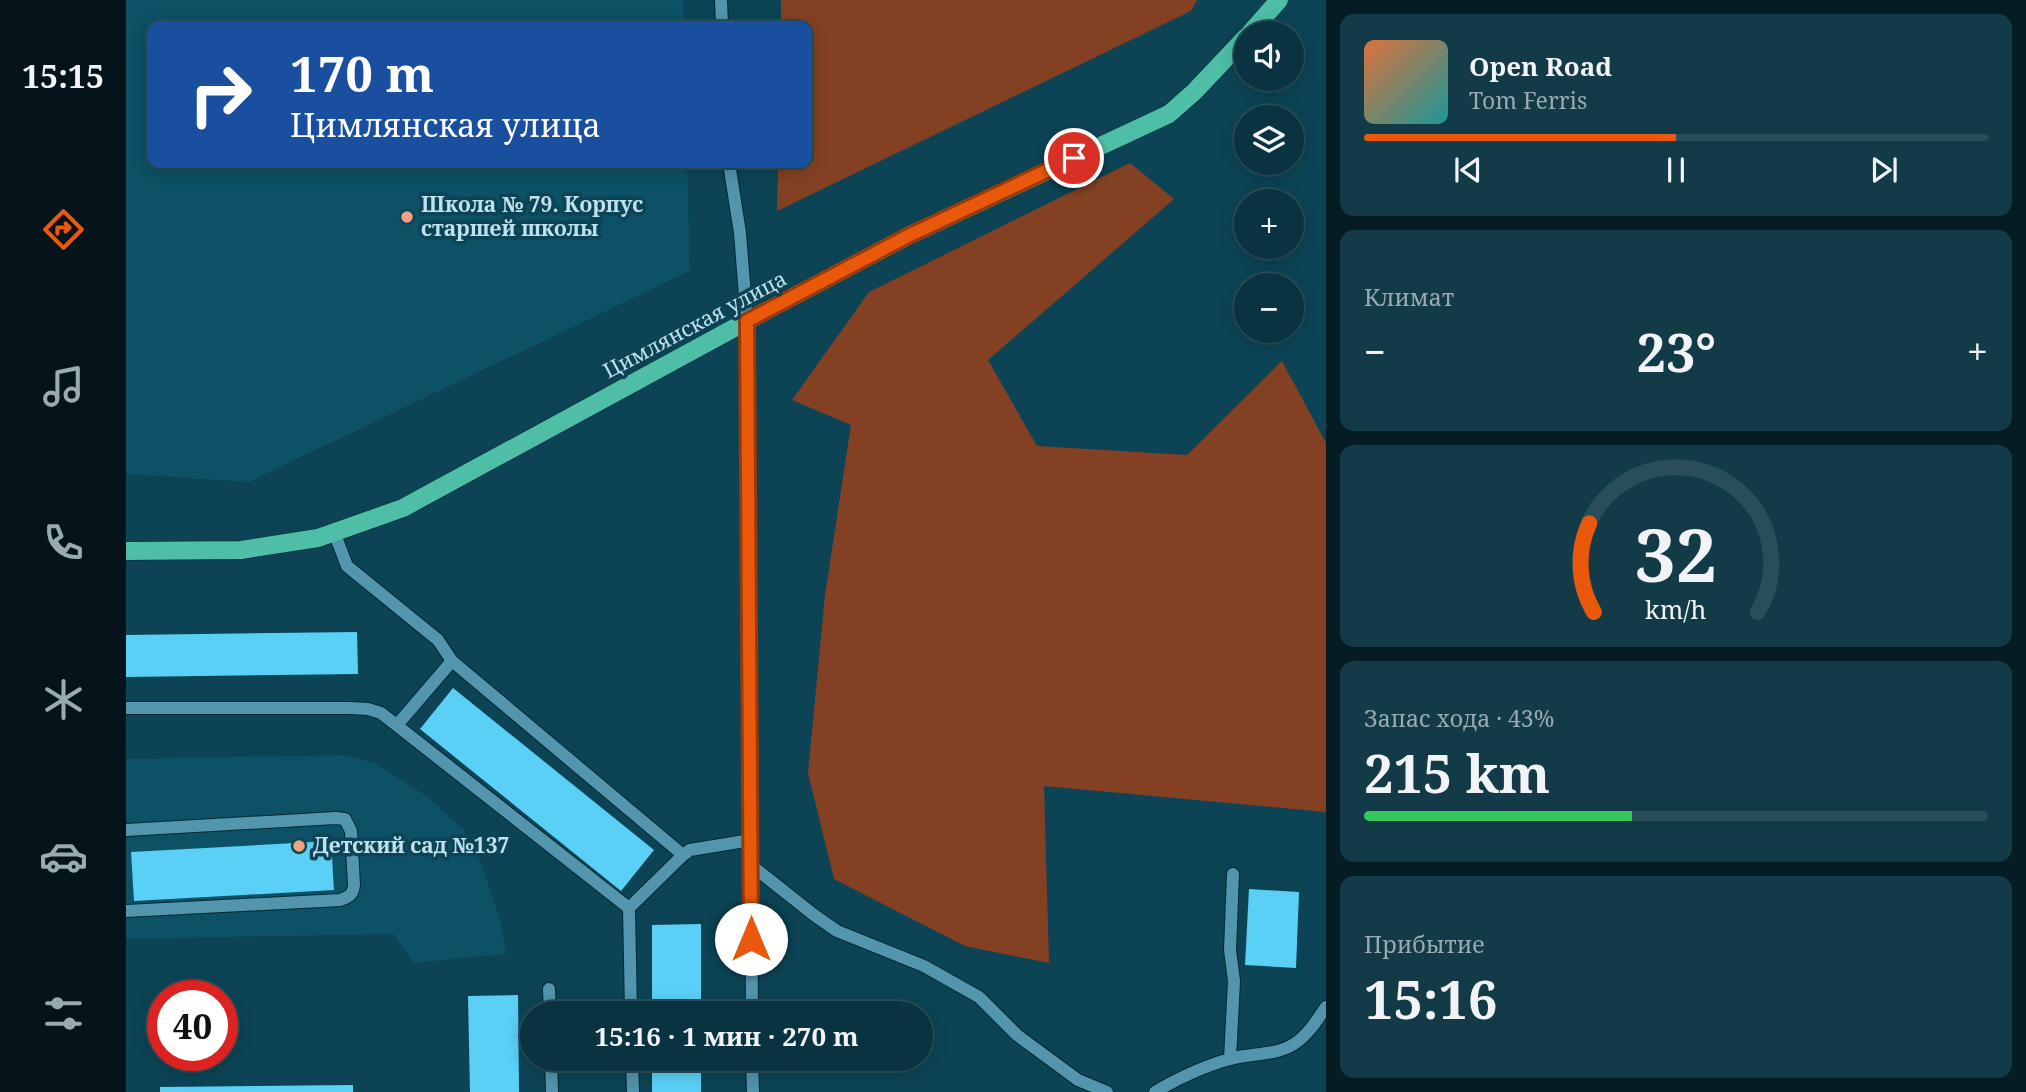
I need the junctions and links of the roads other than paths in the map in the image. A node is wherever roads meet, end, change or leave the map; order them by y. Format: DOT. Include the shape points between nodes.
graph roads {
  1 [pos="721,0"];
  2 [pos="1279,0"];
  3 [pos="722,21"];
  4 [pos="1261,21"];
  5 [pos="1234,50"];
  6 [pos="730,168"];
  7 [pos="747,321"];
  8 [pos="334,532"];
  9 [pos="126,551"];
  10 [pos="452,661"];
  11 [pos="126,708"];
  12 [pos="397,725"];
  13 [pos="126,830"];
  14 [pos="751,840"];
  15 [pos="682,855"];
  16 [pos="751,865"];
  17 [pos="1233,874"];
  18 [pos="629,908"];
  19 [pos="126,911"];
  20 [pos="549,989"];
  21 [pos="550,1001"];
  22 [pos="631,1001"];
  23 [pos="752,1001"];
  24 [pos="1326,1007"];
  25 [pos="1230,1059"];
  26 [pos="551,1071"];
  27 [pos="632,1071"];
  28 [pos="752,1071"];
  29 [pos="552,1092"];
  30 [pos="633,1092"];
  31 [pos="752,1092"];
  32 [pos="1107,1092"];
  33 [pos="1155,1092"];
  1 -- 3 [label="street"];
  2 -- 4 [label="main road"];
  5 -- 7 [label="main road, Цимлянская улица" via="1169,114 908,236"];
  6 -- 7 [label="street"];
  7 -- 8 [label="main road, Цимлянская улица" via="403,509"];
  7 -- 14 [label="street"];
  8 -- 9 [label="main road, Цимлянская улица" via="242,550"];
  8 -- 10 [label="street" via="347,566 438,640"];
  10 -- 12 [label="street"];
  10 -- 15 [label="street"];
  11 -- 12 [label="street" via="359,708 381,713"];
  12 -- 18 [label="street"];
  13 -- 19 [label="street" via="345,819 351,831 354,886 348,898 340,900"];
  14 -- 15 [label="street" via="699,847"];
  14 -- 16 [label="street"];
  15 -- 18 [label="street"];
  16 -- 23 [label="street"];
  16 -- 32 [label="street" via="837,931 924,966 971,991 1017,1035 1060,1067"];
  17 -- 25 [label="street"];
  18 -- 22 [label="street"];
  20 -- 21 [label="street"];
  24 -- 25 [label="street" via="1305,1035 1287,1047"];
  25 -- 33 [label="street"];
  26 -- 29 [label="street"];
  27 -- 30 [label="street"];
  28 -- 31 [label="street"];
}
